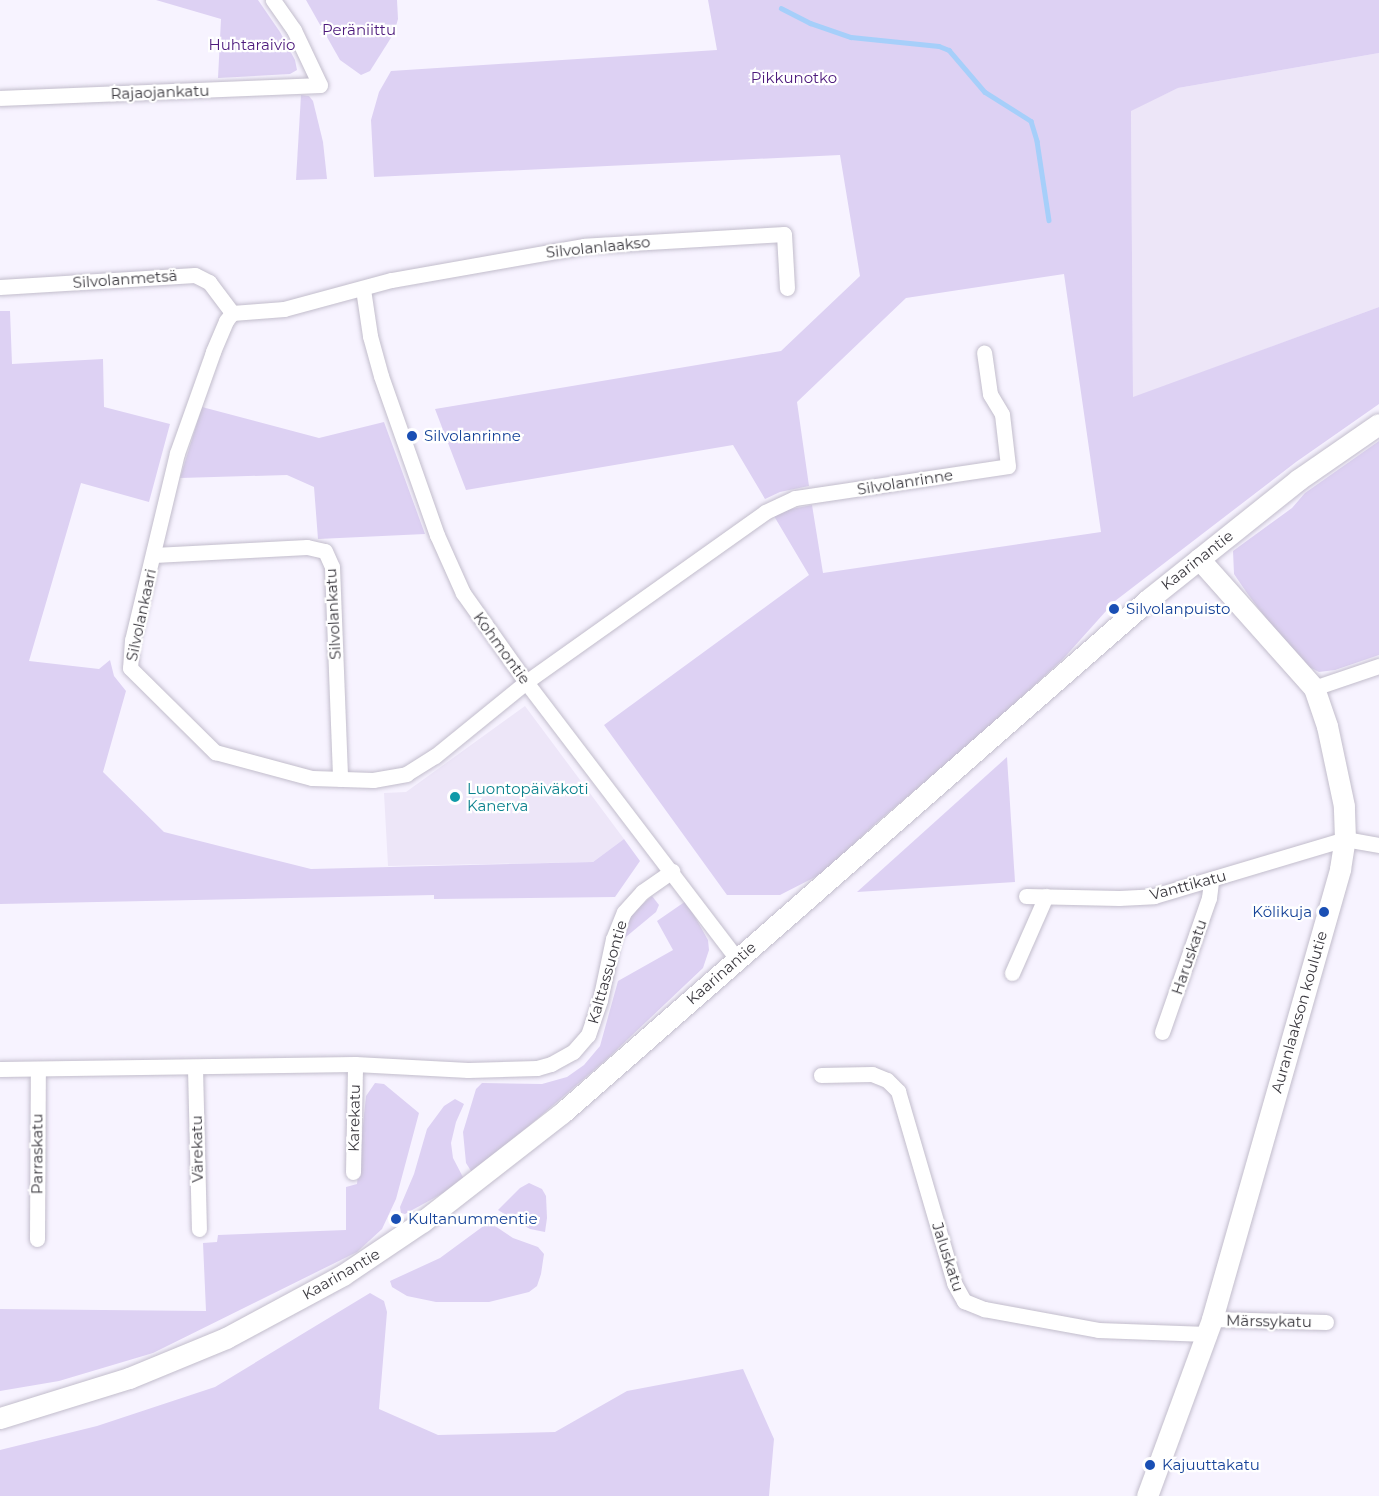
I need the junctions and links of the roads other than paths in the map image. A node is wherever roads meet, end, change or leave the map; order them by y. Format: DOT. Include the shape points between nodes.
graph roads {
  1 [pos="273,0"];
  2 [pos="0,98"];
  3 [pos="0,287"];
  4 [pos="787,288"];
  5 [pos="363,289"];
  6 [pos="232,314"];
  7 [pos="984,352"];
  8 [pos="1379,424"];
  9 [pos="154,555"];
  10 [pos="1199,559"];
  11 [pos="1379,666"];
  12 [pos="526,682"];
  13 [pos="1314,688"];
  14 [pos="340,779"];
  15 [pos="1346,839"];
  16 [pos="1379,845"];
  17 [pos="672,871"];
  18 [pos="1211,881"];
  19 [pos="1026,896"];
  20 [pos="1046,896"];
  21 [pos="737,959"];
  22 [pos="1012,973"];
  23 [pos="1162,1032"];
  24 [pos="355,1064"];
  25 [pos="195,1068"];
  26 [pos="38,1069"];
  27 [pos="0,1070"];
  28 [pos="821,1075"];
  29 [pos="353,1172"];
  30 [pos="199,1229"];
  31 [pos="37,1239"];
  32 [pos="1326,1322"];
  33 [pos="1210,1327"];
  34 [pos="0,1418"];
  35 [pos="1147,1496"];
  1 -- 2 [label="street, Rajaojankatu" via="294,30 320,85"];
  3 -- 6 [label="street, Silvolanmetsä" via="195,275 209,282"];
  4 -- 5 [label="street, Silvolanlaakso" via="784,234 584,246 391,280"];
  5 -- 6 [label="street" via="284,309"];
  5 -- 12 [label="street, Kohmontie" via="381,376 437,535 463,593"];
  6 -- 9 [label="street, Silvolankaari" via="221,332 187,422"];
  7 -- 12 [label="street, Silvolanrinne" via="990,394 1002,414 1008,466 787,501 765,512"];
  8 -- 10 [label="main road, Kaarinantie" via="1298,480"];
  9 -- 14 [label="street, Silvolankaari" via="129,656 134,673 215,753 312,778"];
  9 -- 14 [label="street, Silvolankatu" via="307,547 325,551 332,567"];
  10 -- 13 [label="main road, Auranlaakson koulutie"];
  10 -- 21 [label="main road, Kaarinantie" via="1149,598"];
  11 -- 13 [label="street"];
  12 -- 14 [label="street, Silvolankaari" via="421,766 390,779"];
  12 -- 17 [label="street, Kohmontie"];
  13 -- 15 [label="main road, Auranlaakson koulutie" via="1327,726 1344,806"];
  15 -- 16 [label="street"];
  15 -- 18 [label="street, Vanttikatu"];
  15 -- 33 [label="main road, Auranlaakson koulutie"];
  17 -- 21 [label="street, Kohmontie"];
  17 -- 24 [label="street, Kalttassuontie" via="642,892 624,912 613,939 594,1020 588,1035 573,1052 537,1068 468,1070"];
  18 -- 20 [label="street, Vanttikatu" via="1135,898"];
  18 -- 23 [label="street, Haruskatu" via="1209,898"];
  19 -- 20 [label="street, Vanttikatu"];
  20 -- 22 [label="street"];
  21 -- 34 [label="main road, Kaarinantie" via="513,1152 422,1222 343,1275 174,1361 75,1397"];
  24 -- 25 [label="street"];
  24 -- 29 [label="street, Karekatu"];
  25 -- 26 [label="street"];
  25 -- 30 [label="street, Värekatu"];
  26 -- 27 [label="street"];
  26 -- 31 [label="street, Parraskatu"];
  28 -- 33 [label="street, Jaluskatu" via="872,1074 887,1080 898,1091 954,1283 964,1301 984,1309 1098,1330"];
  32 -- 33 [label="street, Märssykatu"];
  33 -- 35 [label="main road, Auranlaakson koulutie"];
}
